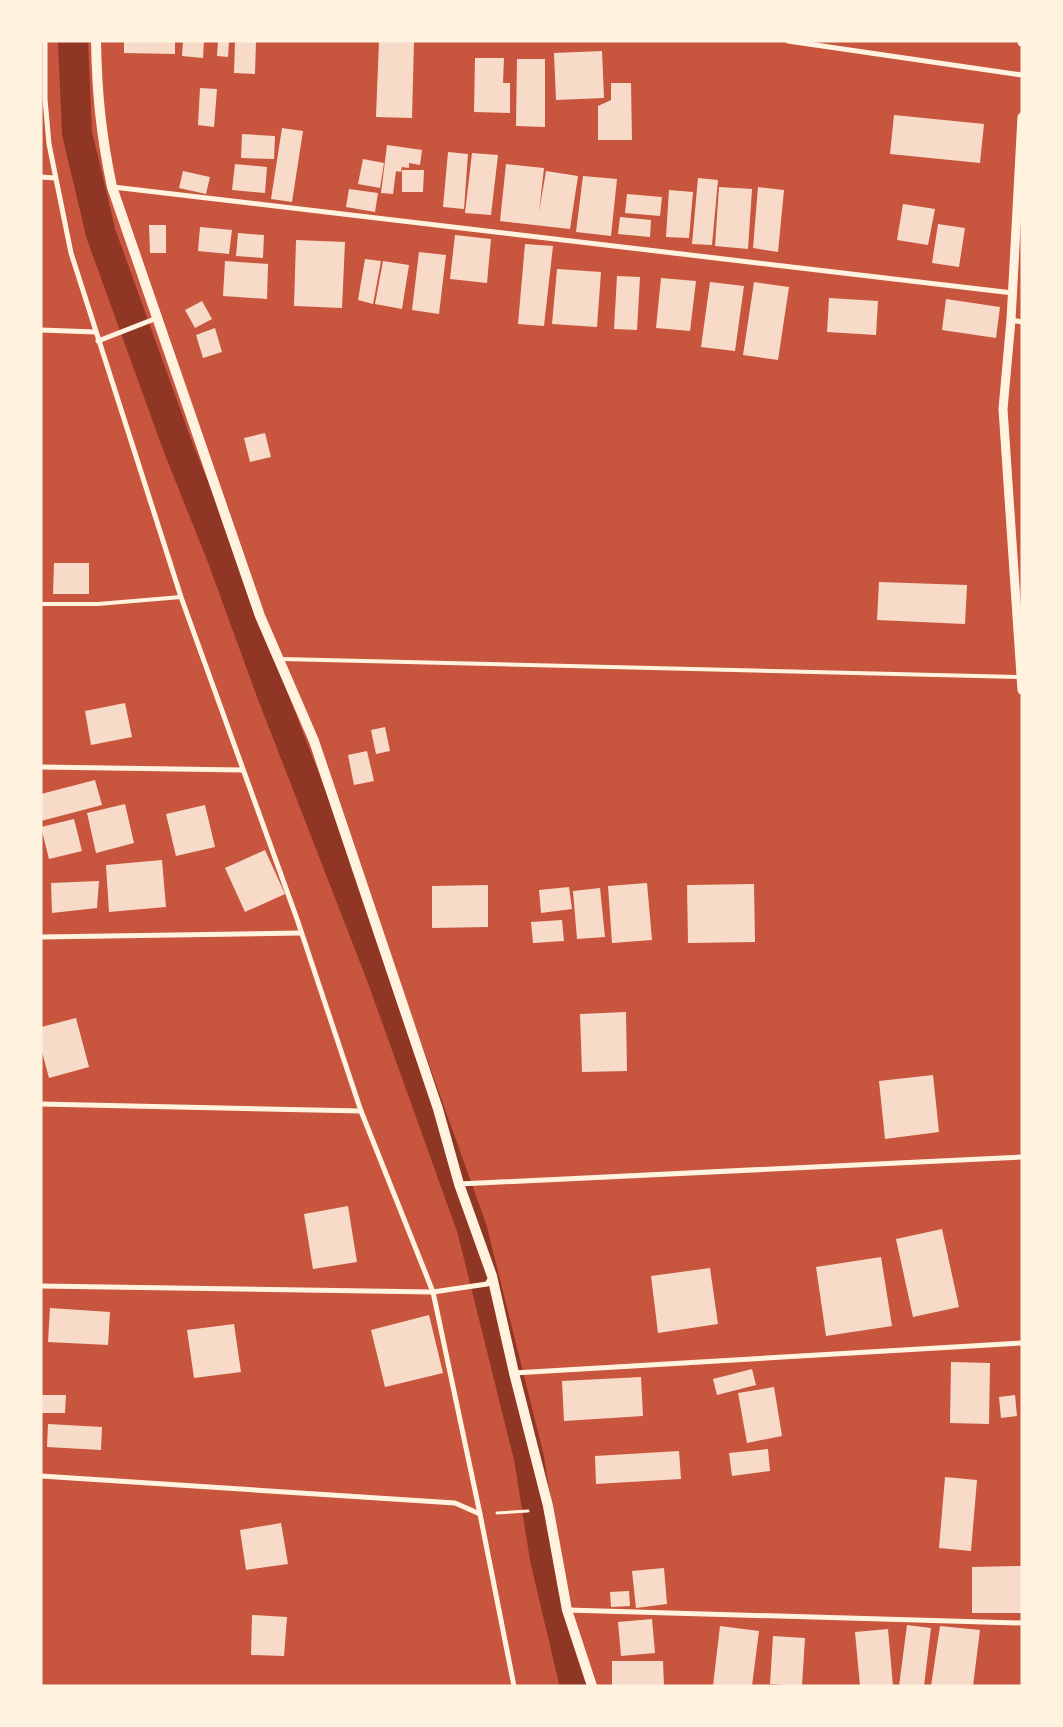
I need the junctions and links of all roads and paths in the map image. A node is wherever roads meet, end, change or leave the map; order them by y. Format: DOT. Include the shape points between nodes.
graph roads {
  1 [pos="45,41"];
  2 [pos="96,41"];
  3 [pos="788,41"];
  4 [pos="1022,75"];
  5 [pos="1022,116"];
  6 [pos="41,177"];
  7 [pos="55,178"];
  8 [pos="112,187"];
  9 [pos="1013,293"];
  10 [pos="153,320"];
  11 [pos="1011,320"];
  12 [pos="1022,322"];
  13 [pos="41,330"];
  14 [pos="95,332"];
  15 [pos="98,341"];
  16 [pos="1018,594"];
  17 [pos="180,597"];
  18 [pos="41,604"];
  19 [pos="278,659"];
  20 [pos="1021,677"];
  21 [pos="1022,690"];
  22 [pos="41,767"];
  23 [pos="242,770"];
  24 [pos="301,933"];
  25 [pos="41,938"];
  26 [pos="41,1104"];
  27 [pos="361,1111"];
  28 [pos="1022,1157"];
  29 [pos="460,1184"];
  30 [pos="490,1280"];
  31 [pos="41,1286"];
  32 [pos="433,1292"];
  33 [pos="1022,1342"];
  34 [pos="514,1373"];
  35 [pos="41,1476"];
  36 [pos="480,1514"];
  37 [pos="567,1610"];
  38 [pos="1022,1623"];
  39 [pos="514,1686"];
  40 [pos="592,1686"];
  1 -- 7 [label="street" via="45,99"];
  2 -- 8 [label="main road" via="98,104"];
  3 -- 4 [label="street"];
  5 -- 9 [label="street"];
  6 -- 7 [label="street"];
  7 -- 14 [label="street" via="71,253"];
  8 -- 9 [label="street"];
  8 -- 10 [label="main road"];
  9 -- 11 [label="street"];
  10 -- 15 [label="street"];
  10 -- 19 [label="main road"];
  11 -- 12 [label="street"];
  11 -- 16 [label="street" via="1003,409"];
  13 -- 14 [label="street"];
  14 -- 15 [label="street"];
  15 -- 17 [label="street"];
  16 -- 20 [label="street"];
  17 -- 18 [label="lane" via="98,604"];
  17 -- 23 [label="street"];
  19 -- 20 [label="lane"];
  19 -- 29 [label="main road" via="314,741 435,1100"];
  20 -- 21 [label="street"];
  22 -- 23 [label="street"];
  23 -- 24 [label="street"];
  24 -- 25 [label="street"];
  24 -- 27 [label="street"];
  26 -- 27 [label="street"];
  27 -- 32 [label="street"];
  28 -- 29 [label="street"];
  29 -- 30 [label="main road"];
  30 -- 32 [label="street"];
  30 -- 34 [label="main road"];
  31 -- 32 [label="street"];
  32 -- 36 [label="street"];
  33 -- 34 [label="street"];
  34 -- 37 [label="main road" via="548,1506"];
  35 -- 36 [label="street" via="455,1503"];
  36 -- 39 [label="street"];
  37 -- 38 [label="street"];
  37 -- 40 [label="main road"];
}
